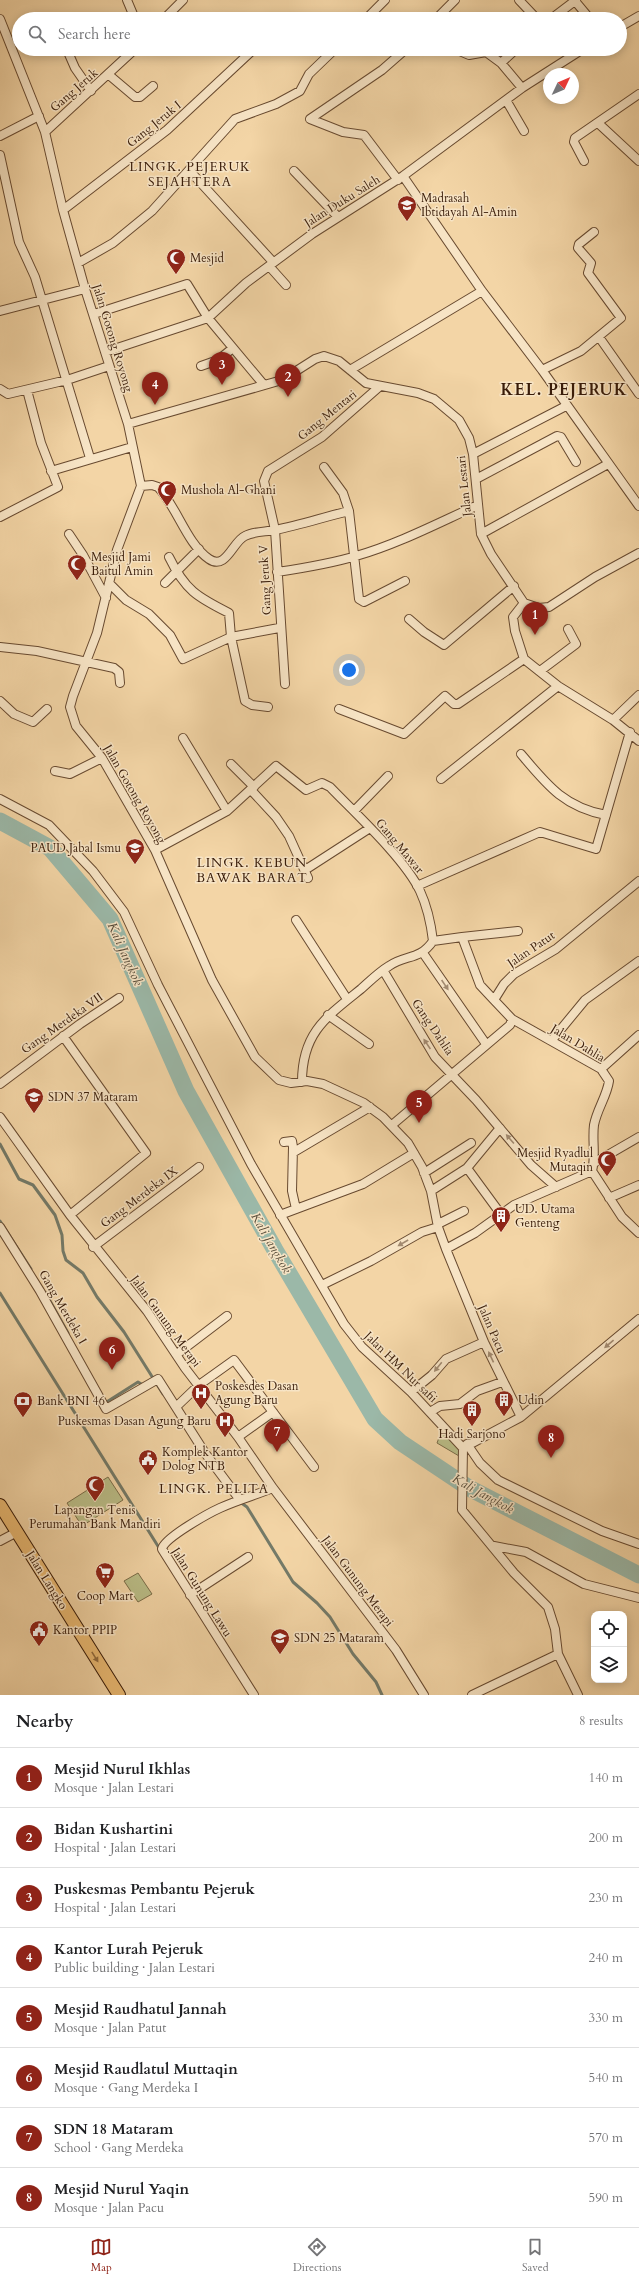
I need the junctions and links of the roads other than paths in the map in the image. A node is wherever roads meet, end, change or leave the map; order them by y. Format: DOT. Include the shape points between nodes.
graph roads {
  1 [pos="127,0"];
  2 [pos="183,0"];
  3 [pos="386,0"];
  4 [pos="455,0"];
  5 [pos="519,0"];
  6 [pos="576,0"];
  7 [pos="132,12"];
  8 [pos="171,12"];
  9 [pos="373,12"];
  10 [pos="443,12"];
  11 [pos="530,12"];
  12 [pos="560,12"];
  13 [pos="585,12"];
  14 [pos="639,16"];
  15 [pos="0,19"];
  16 [pos="627,23"];
  17 [pos="12,49"];
  18 [pos="15,56"];
  19 [pos="70,56"];
  20 [pos="129,56"];
  21 [pos="247,56"];
  22 [pos="328,56"];
  23 [pos="398,56"];
  24 [pos="491,56"];
  25 [pos="508,56"];
  26 [pos="571,56"];
  27 [pos="501,63"];
  28 [pos="109,75"];
  29 [pos="154,86"];
  30 [pos="522,88"];
  31 [pos="91,92"];
  32 [pos="639,94"];
  33 [pos="506,100"];
  34 [pos="39,116"];
  35 [pos="598,123"];
  36 [pos="524,131"];
  37 [pos="45,132"];
  38 [pos="0,136"];
  39 [pos="0,155"];
  40 [pos="638,159"];
  41 [pos="584,161"];
  42 [pos="189,170"];
  43 [pos="294,171"];
  44 [pos="400,178"];
  45 [pos="63,210"];
  46 [pos="338,217"];
  47 [pos="594,232"];
  48 [pos="78,263"];
  49 [pos="271,264"];
  50 [pos="286,285"];
  51 [pos="85,289"];
  52 [pos="482,291"];
  53 [pos="42,300"];
  54 [pos="0,311"];
  55 [pos="94,314"];
  56 [pos="208,318"];
  57 [pos="599,337"];
  58 [pos="233,348"];
  59 [pos="105,352"];
  60 [pos="109,366"];
  61 [pos="202,366"];
  62 [pos="350,370"];
  63 [pos="542,370"];
  64 [pos="67,380"];
  65 [pos="264,385"];
  66 [pos="379,387"];
  67 [pos="0,389"];
  68 [pos="27,390"];
  69 [pos="639,394"];
  70 [pos="566,406"];
  71 [pos="128,424"];
  72 [pos="132,447"];
  73 [pos="473,454"];
  74 [pos="90,458"];
  75 [pos="576,462"];
  76 [pos="608,464"];
  77 [pos="324,467"];
  78 [pos="51,471"];
  79 [pos="268,471"];
  80 [pos="476,479"];
  81 [pos="141,486"];
  82 [pos="478,505"];
  83 [pos="639,506"];
  84 [pos="349,511"];
  85 [pos="0,517"];
  86 [pos="275,530"];
  87 [pos="69,534"];
  88 [pos="481,534"];
  89 [pos="200,549"];
  90 [pos="639,553"];
  91 [pos="356,556"];
  92 [pos="168,557"];
  93 [pos="176,572"];
  94 [pos="277,572"];
  95 [pos="405,581"];
  96 [pos="109,583"];
  97 [pos="165,583"];
  98 [pos="514,586"];
  99 [pos="106,598"];
  100 [pos="524,603"];
  101 [pos="409,619"];
  102 [pos="280,628"];
  103 [pos="568,629"];
  104 [pos="231,638"];
  105 [pos="0,647"];
  106 [pos="524,658"];
  107 [pos="86,663"];
  108 [pos="540,671"];
  109 [pos="120,683"];
  110 [pos="284,684"];
  111 [pos="558,686"];
  112 [pos="639,695"];
  113 [pos="0,701"];
  114 [pos="268,707"];
  115 [pos="47,709"];
  116 [pos="339,709"];
  117 [pos="613,720"];
  118 [pos="630,732"];
  119 [pos="183,738"];
  120 [pos="639,741"];
  121 [pos="521,754"];
  122 [pos="102,758"];
  123 [pos="231,764"];
  124 [pos="55,771"];
  125 [pos="388,776"];
  126 [pos="441,779"];
  127 [pos="253,789"];
  128 [pos="0,799"];
  129 [pos="227,811"];
  130 [pos="354,811"];
  131 [pos="606,815"];
  132 [pos="370,828"];
  133 [pos="155,850"];
  134 [pos="305,870"];
  135 [pos="308,878"];
  136 [pos="639,881"];
  137 [pos="417,886"];
  138 [pos="296,920"];
  139 [pos="518,931"];
  140 [pos="462,937"];
  141 [pos="433,941"];
  142 [pos="423,952"];
  143 [pos="639,961"];
  144 [pos="383,970"];
  145 [pos="119,998"];
  146 [pos="347,999"];
  147 [pos="494,1000"];
  148 [pos="328,1015"];
  149 [pos="512,1020"];
  150 [pos="639,1035"];
  151 [pos="63,1036"];
  152 [pos="552,1040"];
  153 [pos="369,1044"];
  154 [pos="486,1044"];
  155 [pos="601,1069"];
  156 [pos="452,1074"];
  157 [pos="302,1082"];
  158 [pos="0,1084"];
  159 [pos="370,1107"];
  160 [pos="0,1117"];
  161 [pos="392,1125"];
  162 [pos="500,1128"];
  163 [pos="639,1137"];
  164 [pos="284,1142"];
  165 [pos="471,1143"];
  166 [pos="294,1152"];
  167 [pos="414,1153"];
  168 [pos="199,1167"];
  169 [pos="593,1167"];
  170 [pos="467,1168"];
  171 [pos="424,1173"];
  172 [pos="639,1185"];
  173 [pos="556,1187"];
  174 [pos="431,1191"];
  175 [pos="609,1198"];
  176 [pos="296,1210"];
  177 [pos="464,1211"];
  178 [pos="500,1213"];
  179 [pos="70,1215"];
  180 [pos="280,1215"];
  181 [pos="438,1225"];
  182 [pos="0,1227"];
  183 [pos="639,1233"];
  184 [pos="93,1247"];
  185 [pos="446,1249"];
  186 [pos="322,1285"];
  187 [pos="227,1316"];
  188 [pos="639,1319"];
  189 [pos="484,1342"];
  190 [pos="177,1354"];
  191 [pos="502,1382"];
  192 [pos="199,1385"];
  193 [pos="411,1392"];
  194 [pos="176,1407"];
  195 [pos="273,1412"];
  196 [pos="430,1412"];
  197 [pos="521,1417"];
  198 [pos="238,1437"];
  199 [pos="464,1448"];
  200 [pos="314,1467"];
  201 [pos="273,1488"];
  202 [pos="238,1501"];
  203 [pos="0,1505"];
  204 [pos="17,1532"];
  205 [pos="0,1541"];
  206 [pos="639,1544"];
  207 [pos="494,1546"];
  208 [pos="248,1557"];
  209 [pos="190,1595"];
  210 [pos="639,1598"];
  211 [pos="558,1654"];
  212 [pos="119,1695"];
  213 [pos="254,1695"];
  214 [pos="424,1695"];
  215 [pos="472,1695"];
  216 [pos="578,1695"];
  1 -- 7 [label="street"];
  2 -- 8 [label="street"];
  3 -- 9 [label="street"];
  4 -- 10 [label="street"];
  5 -- 11 [label="street"];
  6 -- 12 [label="street"];
  6 -- 13 [label="street"];
  14 -- 16 [label="street"];
  15 -- 17 [label="street, Jalan Gotong Royong"];
  18 -- 34 [label="street, Jalan Gotong Royong"];
  19 -- 31 [label="street"];
  20 -- 28 [label="street, Gang Jeruk"];
  21 -- 45 [label="street, Gang Jeruk I" via="176,123"];
  22 -- 42 [label="street" via="309,74 300,91 276,104 235,119"];
  23 -- 44 [label="street" via="382,70 310,119 343,132 364,136"];
  24 -- 27 [label="street"];
  25 -- 27 [label="street"];
  26 -- 30 [label="street, Jalan Duku Saleh"];
  27 -- 30 [label="street"];
  28 -- 29 [label="street" via="135,97 140,97"];
  28 -- 31 [label="street, Gang Jeruk"];
  30 -- 33 [label="street, Jalan Duku Saleh"];
  31 -- 37 [label="street, Gang Jeruk"];
  32 -- 35 [label="street"];
  33 -- 36 [label="street"];
  33 -- 44 [label="street, Jalan Duku Saleh"];
  34 -- 37 [label="street, Jalan Gotong Royong"];
  34 -- 38 [label="street"];
  35 -- 40 [label="street" via="616,142"];
  35 -- 41 [label="street" via="574,140"];
  37 -- 45 [label="street, Jalan Gotong Royong"];
  39 -- 53 [label="street" via="19,242 35,276"];
  42 -- 48 [label="street" via="147,216 113,243"];
  42 -- 49 [label="street"];
  43 -- 46 [label="street"];
  44 -- 46 [label="street, Jalan Duku Saleh"];
  44 -- 52 [label="street"];
  45 -- 48 [label="street, Jalan Gotong Royong"];
  46 -- 49 [label="street, Jalan Duku Saleh"];
  47 -- 57 [label="street" via="579,244 578,248 591,263 588,274 621,317"];
  48 -- 51 [label="street, Jalan Gotong Royong"];
  49 -- 50 [label="street"];
  49 -- 56 [label="street, Jalan Duku Saleh"];
  51 -- 53 [label="street"];
  51 -- 55 [label="street, Jalan Gotong Royong"];
  52 -- 62 [label="street"];
  52 -- 63 [label="street"];
  53 -- 54 [label="street"];
  53 -- 64 [label="street"];
  55 -- 56 [label="street" via="186,284"];
  55 -- 59 [label="street, Jalan Gotong Royong"];
  56 -- 58 [label="street"];
  56 -- 59 [label="street, Jalan Duku Saleh"];
  57 -- 63 [label="street" via="581,351"];
  57 -- 69 [label="street"];
  58 -- 61 [label="street" via="218,360"];
  58 -- 65 [label="street"];
  59 -- 60 [label="street, Jalan Gotong Royong"];
  60 -- 64 [label="street"];
  60 -- 71 [label="street, Jalan Gotong Royong"];
  62 -- 65 [label="street, Jalan Lestari" via="339,361 324,356 282,380"];
  62 -- 66 [label="street, Jalan Lestari" via="361,380"];
  63 -- 70 [label="street"];
  64 -- 68 [label="street"];
  64 -- 74 [label="street"];
  65 -- 71 [label="street, Jalan Lestari"];
  66 -- 73 [label="street, Jalan Lestari" via="418,393 434,399 447,408 459,420"];
  66 -- 79 [label="street, Gang Mentari" via="322,437"];
  67 -- 68 [label="street" via="8,394"];
  68 -- 78 [label="street"];
  70 -- 73 [label="street"];
  70 -- 76 [label="street"];
  71 -- 72 [label="street, Jalan Gotong Royong"];
  72 -- 74 [label="street"];
  72 -- 81 [label="street, Jalan Gotong Royong"];
  73 -- 80 [label="street, Jalan Lestari"];
  74 -- 78 [label="street"];
  75 -- 80 [label="street" via="561,437 557,436"];
  76 -- 83 [label="street"];
  76 -- 88 [label="street"];
  77 -- 84 [label="street" via="343,493"];
  78 -- 85 [label="street" via="57,485 56,489"];
  79 -- 86 [label="street, Gang Jeruk V" via="264,481"];
  80 -- 82 [label="street, Jalan Lestari"];
  81 -- 89 [label="street" via="154,485 160,489"];
  81 -- 96 [label="street, Jalan Gotong Royong" via="117,550"];
  82 -- 88 [label="street, Jalan Lestari"];
  82 -- 91 [label="street"];
  84 -- 86 [label="street"];
  84 -- 91 [label="street"];
  86 -- 89 [label="street, Gang Jeruk V" via="245,535 234,545 227,558 220,562 211,560"];
  86 -- 94 [label="street, Gang Jeruk V"];
  87 -- 99 [label="street" via="84,555"];
  88 -- 98 [label="street, Jalan Lestari" via="491,554"];
  89 -- 93 [label="street"];
  90 -- 100 [label="street" via="595,577 549,607 539,608"];
  91 -- 94 [label="street" via="303,569"];
  91 -- 95 [label="street" via="359,599 362,601"];
  92 -- 93 [label="street"];
  93 -- 97 [label="street"];
  93 -- 104 [label="street" via="181,581 199,597 229,614"];
  94 -- 102 [label="street, Gang Jeruk V"];
  96 -- 99 [label="street, Jalan Gotong Royong"];
  96 -- 104 [label="street, Gang Jeruk V" via="170,635 183,659"];
  98 -- 100 [label="street, Jalan Lestari"];
  98 -- 101 [label="street" via="444,645"];
  99 -- 107 [label="street, Jalan Gotong Royong"];
  100 -- 106 [label="street" via="513,617 514,631"];
  102 -- 104 [label="street, Gang Jeruk V"];
  102 -- 110 [label="street"];
  103 -- 108 [label="street" via="576,644"];
  104 -- 114 [label="street" via="245,701 252,705"];
  105 -- 107 [label="street" via="37,651"];
  106 -- 108 [label="street"];
  106 -- 116 [label="street" via="458,704 454,704 445,696 404,734"];
  107 -- 109 [label="street" via="117,669"];
  107 -- 122 [label="street, Jalan Gotong Royong" via="70,707 76,726"];
  108 -- 111 [label="street"];
  111 -- 117 [label="street"];
  111 -- 126 [label="street"];
  112 -- 117 [label="street"];
  113 -- 115 [label="street" via="14,714 33,722"];
  117 -- 118 [label="street"];
  118 -- 120 [label="street"];
  118 -- 131 [label="street"];
  119 -- 129 [label="street"];
  121 -- 131 [label="street" via="550,789 564,800"];
  122 -- 124 [label="street" via="70,774"];
  122 -- 133 [label="street, Jalan Gotong Royong"];
  123 -- 127 [label="street"];
  125 -- 130 [label="street"];
  127 -- 129 [label="street, Gang Mawar"];
  127 -- 130 [label="street, Gang Mawar" via="276,766 306,790 326,784"];
  127 -- 134 [label="street" via="289,836"];
  128 -- 180 [label="street" via="49,825 93,871 124,912 158,985"];
  129 -- 133 [label="street, Gang Mawar"];
  130 -- 132 [label="street, Gang Mawar"];
  131 -- 137 [label="street" via="596,849 540,832"];
  132 -- 134 [label="street"];
  132 -- 137 [label="street, Gang Mawar"];
  133 -- 157 [label="street, Jalan Gotong Royong" via="212,980 247,1046 261,1066 279,1080"];
  134 -- 135 [label="street"];
  136 -- 147 [label="street, Jalan Patut" via="556,949 514,974"];
  137 -- 141 [label="street, Gang Mawar" via="428,915"];
  138 -- 146 [label="street"];
  139 -- 140 [label="street"];
  140 -- 141 [label="street"];
  140 -- 147 [label="street" via="480,985"];
  141 -- 142 [label="street"];
  142 -- 144 [label="street" via="395,962"];
  142 -- 154 [label="street, one-way"];
  143 -- 152 [label="street" via="585,1000"];
  144 -- 146 [label="street"];
  156 -- 144 [label="street, Gang Dahlia, one-way" via="435,1057"];
  145 -- 151 [label="street, Gang Merdeka VII"];
  146 -- 148 [label="street"];
  147 -- 149 [label="street"];
  148 -- 153 [label="street"];
  148 -- 157 [label="street" via="307,1046 302,1066"];
  149 -- 152 [label="street, Jalan Dahlia"];
  149 -- 154 [label="street" via="505,1030"];
  150 -- 155 [label="street"];
  151 -- 158 [label="street, Gang Merdeka VII"];
  151 -- 179 [label="street" via="146,1153"];
  152 -- 155 [label="street, Jalan Dahlia"];
  154 -- 156 [label="street"];
  155 -- 169 [label="street, Jalan Dahlia" via="609,1081 608,1091 599,1108 594,1126"];
  156 -- 161 [label="street"];
  156 -- 162 [label="street, Gang Dahlia"];
  157 -- 159 [label="street, Jalan Gotong Royong" via="323,1084"];
  159 -- 161 [label="street, Jalan Gotong Royong"];
  159 -- 166 [label="street"];
  160 -- 179 [label="street, Jalan Gunung Merapi"];
  161 -- 167 [label="street, Jalan Gotong Royong"];
  162 -- 170 [label="street"];
  173 -- 162 [label="street, Gang Dahlia, one-way" via="531,1165"];
  163 -- 169 [label="street"];
  164 -- 166 [label="street" via="292,1141"];
  165 -- 171 [label="street"];
  166 -- 176 [label="street" via="292,1191"];
  167 -- 171 [label="street, Jalan Gotong Royong"];
  167 -- 176 [label="street" via="363,1184"];
  168 -- 184 [label="street, Gang Merdeka IX"];
  169 -- 173 [label="street"];
  169 -- 175 [label="street"];
  170 -- 174 [label="street"];
  170 -- 178 [label="street"];
  171 -- 174 [label="street, Jalan Gotong Royong"];
  172 -- 175 [label="street"];
  173 -- 178 [label="street"];
  174 -- 181 [label="street, Jalan Gotong Royong"];
  175 -- 183 [label="street" via="627,1223"];
  176 -- 180 [label="street"];
  177 -- 181 [label="street"];
  178 -- 185 [label="street" via="475,1233"];
  179 -- 184 [label="street, Jalan Gunung Merapi"];
  180 -- 186 [label="street, Jalan HM Nur safii" via="298,1241"];
  181 -- 185 [label="street, Jalan Gotong Royong"];
  181 -- 186 [label="street, one-way"];
  182 -- 194 [label="street, Gang Merdeka I" via="40,1291 106,1409 154,1381"];
  184 -- 190 [label="street, Jalan Gunung Merapi" via="147,1311"];
  185 -- 189 [label="street, Jalan Pacu"];
  186 -- 193 [label="street, Jalan HM Nur safii" via="344,1324 362,1347"];
  187 -- 190 [label="street"];
  188 -- 197 [label="street, one-way"];
  191 -- 189 [label="street, Jalan Pacu, one-way"];
  189 -- 193 [label="street, one-way" via="446,1359 432,1375"];
  190 -- 192 [label="street, Jalan Gunung Merapi"];
  191 -- 196 [label="street" via="478,1391 460,1404 440,1406"];
  191 -- 197 [label="street, Jalan Pacu"];
  192 -- 194 [label="street"];
  192 -- 195 [label="street" via="234,1360"];
  192 -- 198 [label="street, Jalan Gunung Merapi"];
  193 -- 196 [label="street, Jalan HM Nur safii"];
  194 -- 202 [label="street, Gang Merdeka I"];
  195 -- 198 [label="street"];
  195 -- 200 [label="street"];
  196 -- 199 [label="street, Jalan HM Nur safii"];
  197 -- 199 [label="street"];
  198 -- 201 [label="street, Jalan Gunung Merapi"];
  199 -- 206 [label="street, Jalan HM Nur safii" via="498,1480 602,1531"];
  199 -- 207 [label="street" via="462,1510"];
  201 -- 202 [label="street, Jalan Gunung Lawu"];
  201 -- 214 [label="street, Jalan Gunung Merapi" via="396,1650"];
  202 -- 209 [label="street, Jalan Gunung Lawu" via="219,1508 162,1546 163,1552"];
  203 -- 204 [label="main road, Jalan Langko"];
  204 -- 205 [label="street"];
  204 -- 212 [label="main road, Jalan Langko, one-way"];
  207 -- 210 [label="street" via="526,1552 584,1584"];
  207 -- 211 [label="street" via="514,1573 548,1607 555,1629"];
  208 -- 209 [label="street"];
  209 -- 213 [label="street, Jalan Gunung Lawu"];
  211 -- 215 [label="street"];
  211 -- 216 [label="street"];
}
